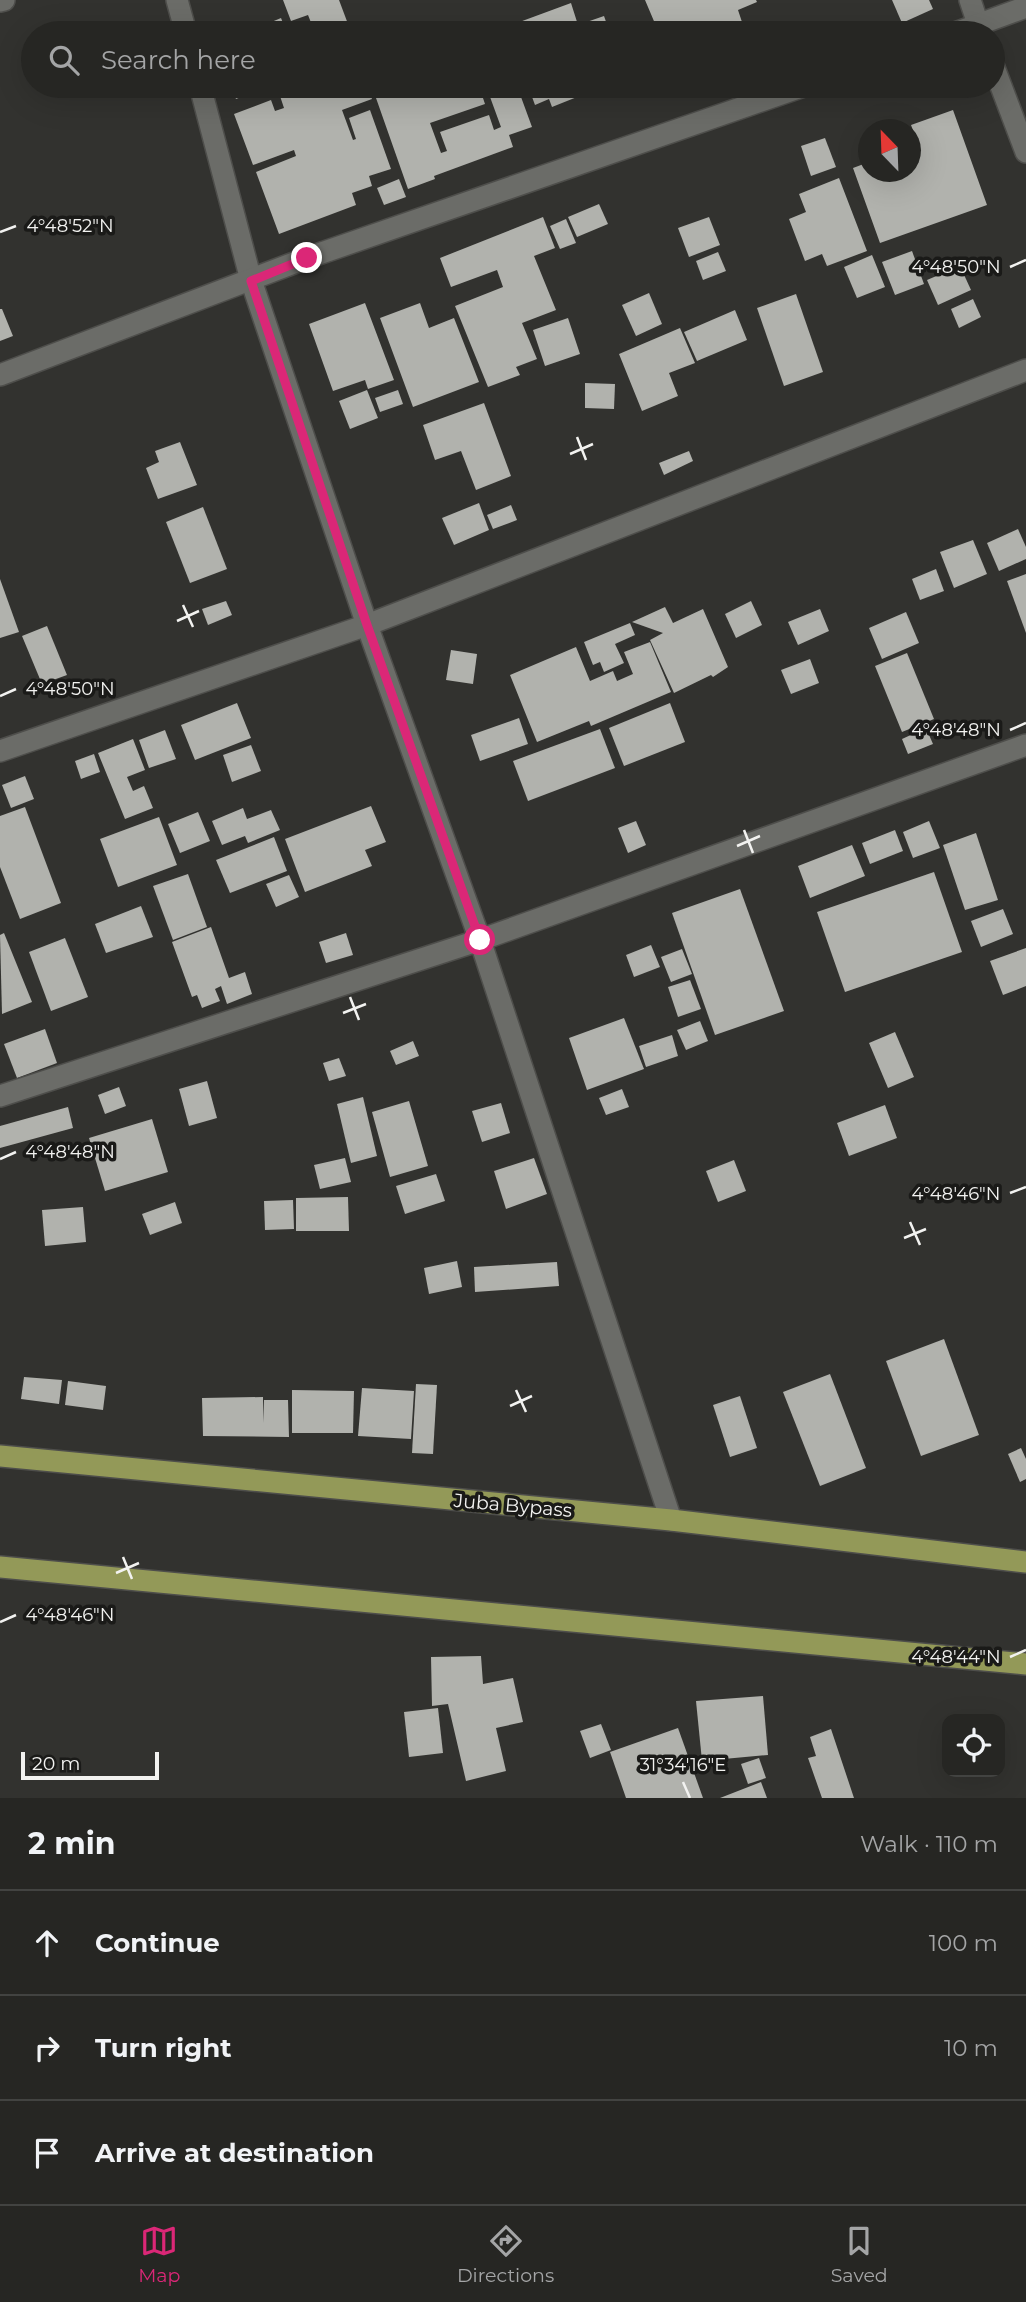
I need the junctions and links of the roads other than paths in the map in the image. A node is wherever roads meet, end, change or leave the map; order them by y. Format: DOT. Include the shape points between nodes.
graph roads {
  1 [pos="177,0"];
  2 [pos="970,0"];
  3 [pos="1026,7"];
  4 [pos="183,21"];
  5 [pos="977,21"];
  6 [pos="996,21"];
  7 [pos="1005,97"];
  8 [pos="203,98"];
  9 [pos="769,98"];
  10 [pos="1026,152"];
  11 [pos="251,281"];
  12 [pos="1026,370"];
  13 [pos="0,375"];
  14 [pos="367,625"];
  15 [pos="1026,745"];
  16 [pos="0,751"];
  17 [pos="480,940"];
  18 [pos="0,1096"];
  19 [pos="0,1456"];
  20 [pos="671,1520"];
  21 [pos="1026,1562"];
  22 [pos="0,1567"];
  23 [pos="1026,1664"];
  1 -- 4 [label="street"];
  2 -- 5 [label="street"];
  3 -- 6 [label="street"];
  7 -- 10 [label="street"];
  8 -- 11 [label="street"];
  9 -- 11 [label="street"];
  11 -- 13 [label="street"];
  11 -- 14 [label="street"];
  12 -- 14 [label="street"];
  14 -- 16 [label="street"];
  14 -- 17 [label="street"];
  15 -- 17 [label="street"];
  17 -- 18 [label="street"];
  17 -- 20 [label="street"];
  19 -- 20 [label="main road, Juba Bypass"];
  20 -- 21 [label="main road, Juba Bypass"];
  22 -- 23 [label="main road"];
}
